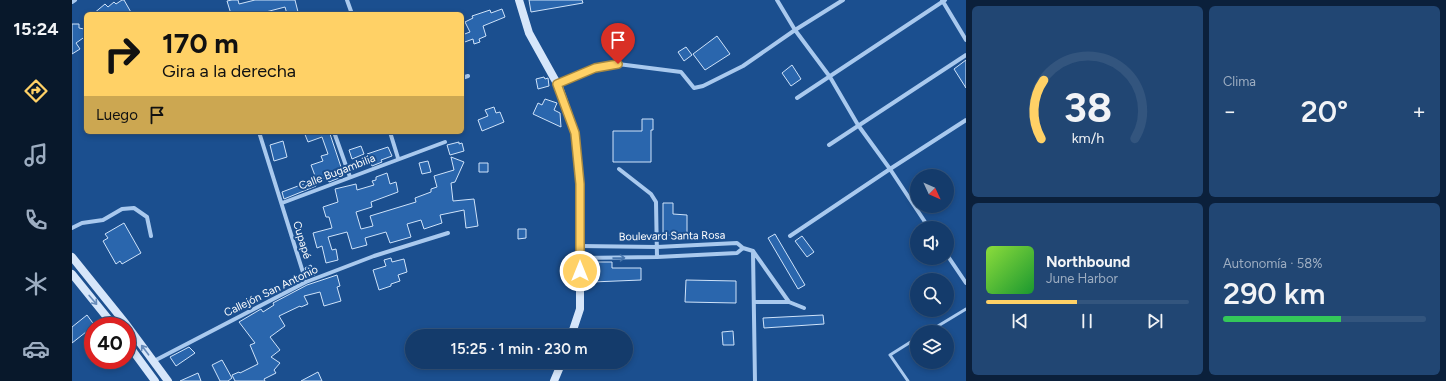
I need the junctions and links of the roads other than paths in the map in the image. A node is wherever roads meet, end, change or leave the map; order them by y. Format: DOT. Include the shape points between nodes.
graph roads {
  1 [pos="75,0"];
  2 [pos="348,0"];
  3 [pos="520,0"];
  4 [pos="777,0"];
  5 [pos="843,0"];
  6 [pos="943,0"];
  7 [pos="72,2"];
  8 [pos="351,12"];
  9 [pos="795,30"];
  10 [pos="966,40"];
  11 [pos="966,55"];
  12 [pos="468,76"];
  13 [pos="464,77"];
  14 [pos="830,77"];
  15 [pos="557,84"];
  16 [pos="796,98"];
  17 [pos="966,120"];
  18 [pos="858,125"];
  19 [pos="260,134"];
  20 [pos="335,134"];
  21 [pos="391,134"];
  22 [pos="445,142"];
  23 [pos="828,145"];
  24 [pos="398,158"];
  25 [pos="619,169"];
  26 [pos="890,169"];
  27 [pos="350,177"];
  28 [pos="282,203"];
  29 [pos="924,221"];
  30 [pos="72,228"];
  31 [pos="448,233"];
  32 [pos="151,236"];
  33 [pos="790,236"];
  34 [pos="580,246"];
  35 [pos="657,246"];
  36 [pos="743,248"];
  37 [pos="753,251"];
  38 [pos="72,257"];
  39 [pos="656,257"];
  40 [pos="580,258"];
  41 [pos="954,265"];
  42 [pos="72,274"];
  43 [pos="306,282"];
  44 [pos="966,283"];
  45 [pos="754,302"];
  46 [pos="789,302"];
  47 [pos="804,308"];
  48 [pos="966,309"];
  49 [pos="107,317"];
  50 [pos="940,325"];
  51 [pos="573,329"];
  52 [pos="910,342"];
  53 [pos="136,355"];
  54 [pos="154,361"];
  55 [pos="559,369"];
  56 [pos="155,381"];
  57 [pos="168,381"];
  58 [pos="554,381"];
  59 [pos="755,381"];
  60 [pos="908,381"];
  1 -- 7 [label="street"];
  2 -- 8 [label="street"];
  3 -- 15 [label="street" via="529,33"];
  4 -- 9 [label="street"];
  5 -- 9 [label="street"];
  6 -- 10 [label="street"];
  6 -- 14 [label="street"];
  9 -- 14 [label="street"];
  9 -- 15 [label="street" via="743,66 703,86 694,88 681,72 618,64 595,68"];
  11 -- 18 [label="street"];
  12 -- 13 [label="street"];
  14 -- 16 [label="street"];
  14 -- 18 [label="street"];
  15 -- 34 [label="street" via="575,133 580,184"];
  17 -- 26 [label="street"];
  18 -- 23 [label="street"];
  18 -- 26 [label="street"];
  19 -- 28 [label="street, Cupapé"];
  20 -- 27 [label="street"];
  21 -- 24 [label="street"];
  22 -- 24 [label="street, Calle Bugambilia"];
  24 -- 27 [label="street, Calle Bugambilia"];
  25 -- 35 [label="street" via="651,194 656,202"];
  26 -- 29 [label="street"];
  26 -- 33 [label="street"];
  27 -- 28 [label="street, Calle Bugambilia"];
  28 -- 43 [label="street, Cupapé"];
  30 -- 32 [label="street" via="82,223 103,220 122,209 134,208 147,217"];
  31 -- 43 [label="street, Callejón San Antonio" via="374,256"];
  34 -- 35 [label="street, Boulevard Santa Rosa"];
  34 -- 40 [label="street"];
  35 -- 36 [label="street, Boulevard Santa Rosa" via="737,243"];
  35 -- 39 [label="street"];
  36 -- 37 [label="street"];
  36 -- 39 [label="street, Boulevard Santa Rosa" via="737,253"];
  37 -- 45 [label="street"];
  37 -- 46 [label="street"];
  54 -- 38 [label="street, one-way"];
  40 -- 39 [label="street, Boulevard Santa Rosa, one-way"];
  40 -- 51 [label="street" via="580,309"];
  41 -- 44 [label="street"];
  42 -- 49 [label="street, one-way"];
  43 -- 54 [label="street, Callejón San Antonio"];
  45 -- 46 [label="street"];
  45 -- 59 [label="street"];
  46 -- 47 [label="street"];
  48 -- 50 [label="lane"];
  52 -- 60 [label="lane" via="890,355"];
  53 -- 56 [label="street"];
  54 -- 57 [label="street"];
  55 -- 58 [label="street"];
}
